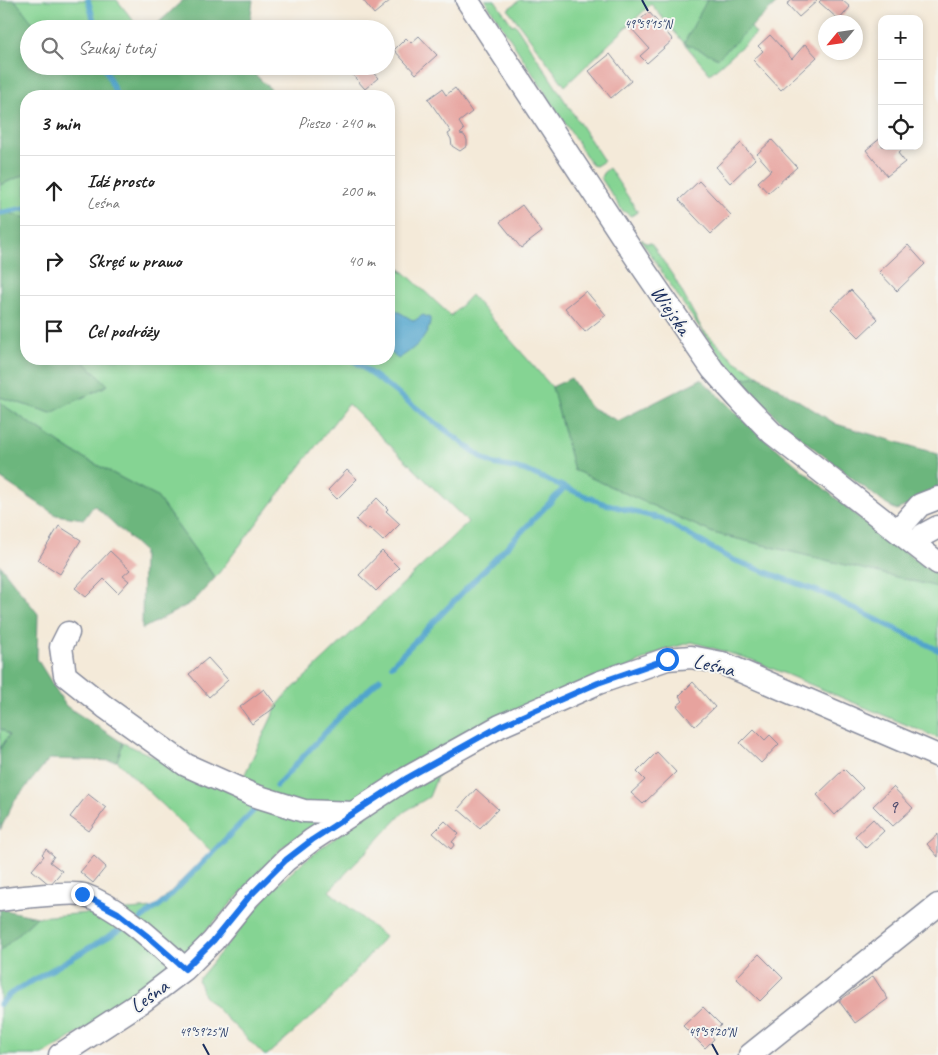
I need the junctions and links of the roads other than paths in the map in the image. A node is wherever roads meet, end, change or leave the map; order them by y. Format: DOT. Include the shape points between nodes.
graph roads {
  1 [pos="467,0"];
  2 [pos="938,498"];
  3 [pos="938,527"];
  4 [pos="897,530"];
  5 [pos="915,545"];
  6 [pos="938,563"];
  7 [pos="68,633"];
  8 [pos="938,756"];
  9 [pos="354,813"];
  10 [pos="0,900"];
  11 [pos="938,905"];
  12 [pos="185,969"];
  13 [pos="60,1055"];
  14 [pos="750,1055"];
  1 -- 4 [label="street, Wiejska" via="713,370 772,433"];
  2 -- 4 [label="street" via="920,505"];
  3 -- 5 [label="street" via="923,535"];
  4 -- 5 [label="street, Wiejska"];
  5 -- 6 [label="street, Wiejska"];
  7 -- 9 [label="street" via="61,647 65,675 186,765 253,795 304,810"];
  8 -- 9 [label="street, Leśna" via="722,663 691,656 667,659 598,683 500,726 407,778"];
  9 -- 12 [label="street, Leśna" via="286,860"];
  10 -- 12 [label="street" via="82,894 118,913"];
  11 -- 14 [label="street"];
  12 -- 13 [label="street, Leśna" via="143,1002"];
}
